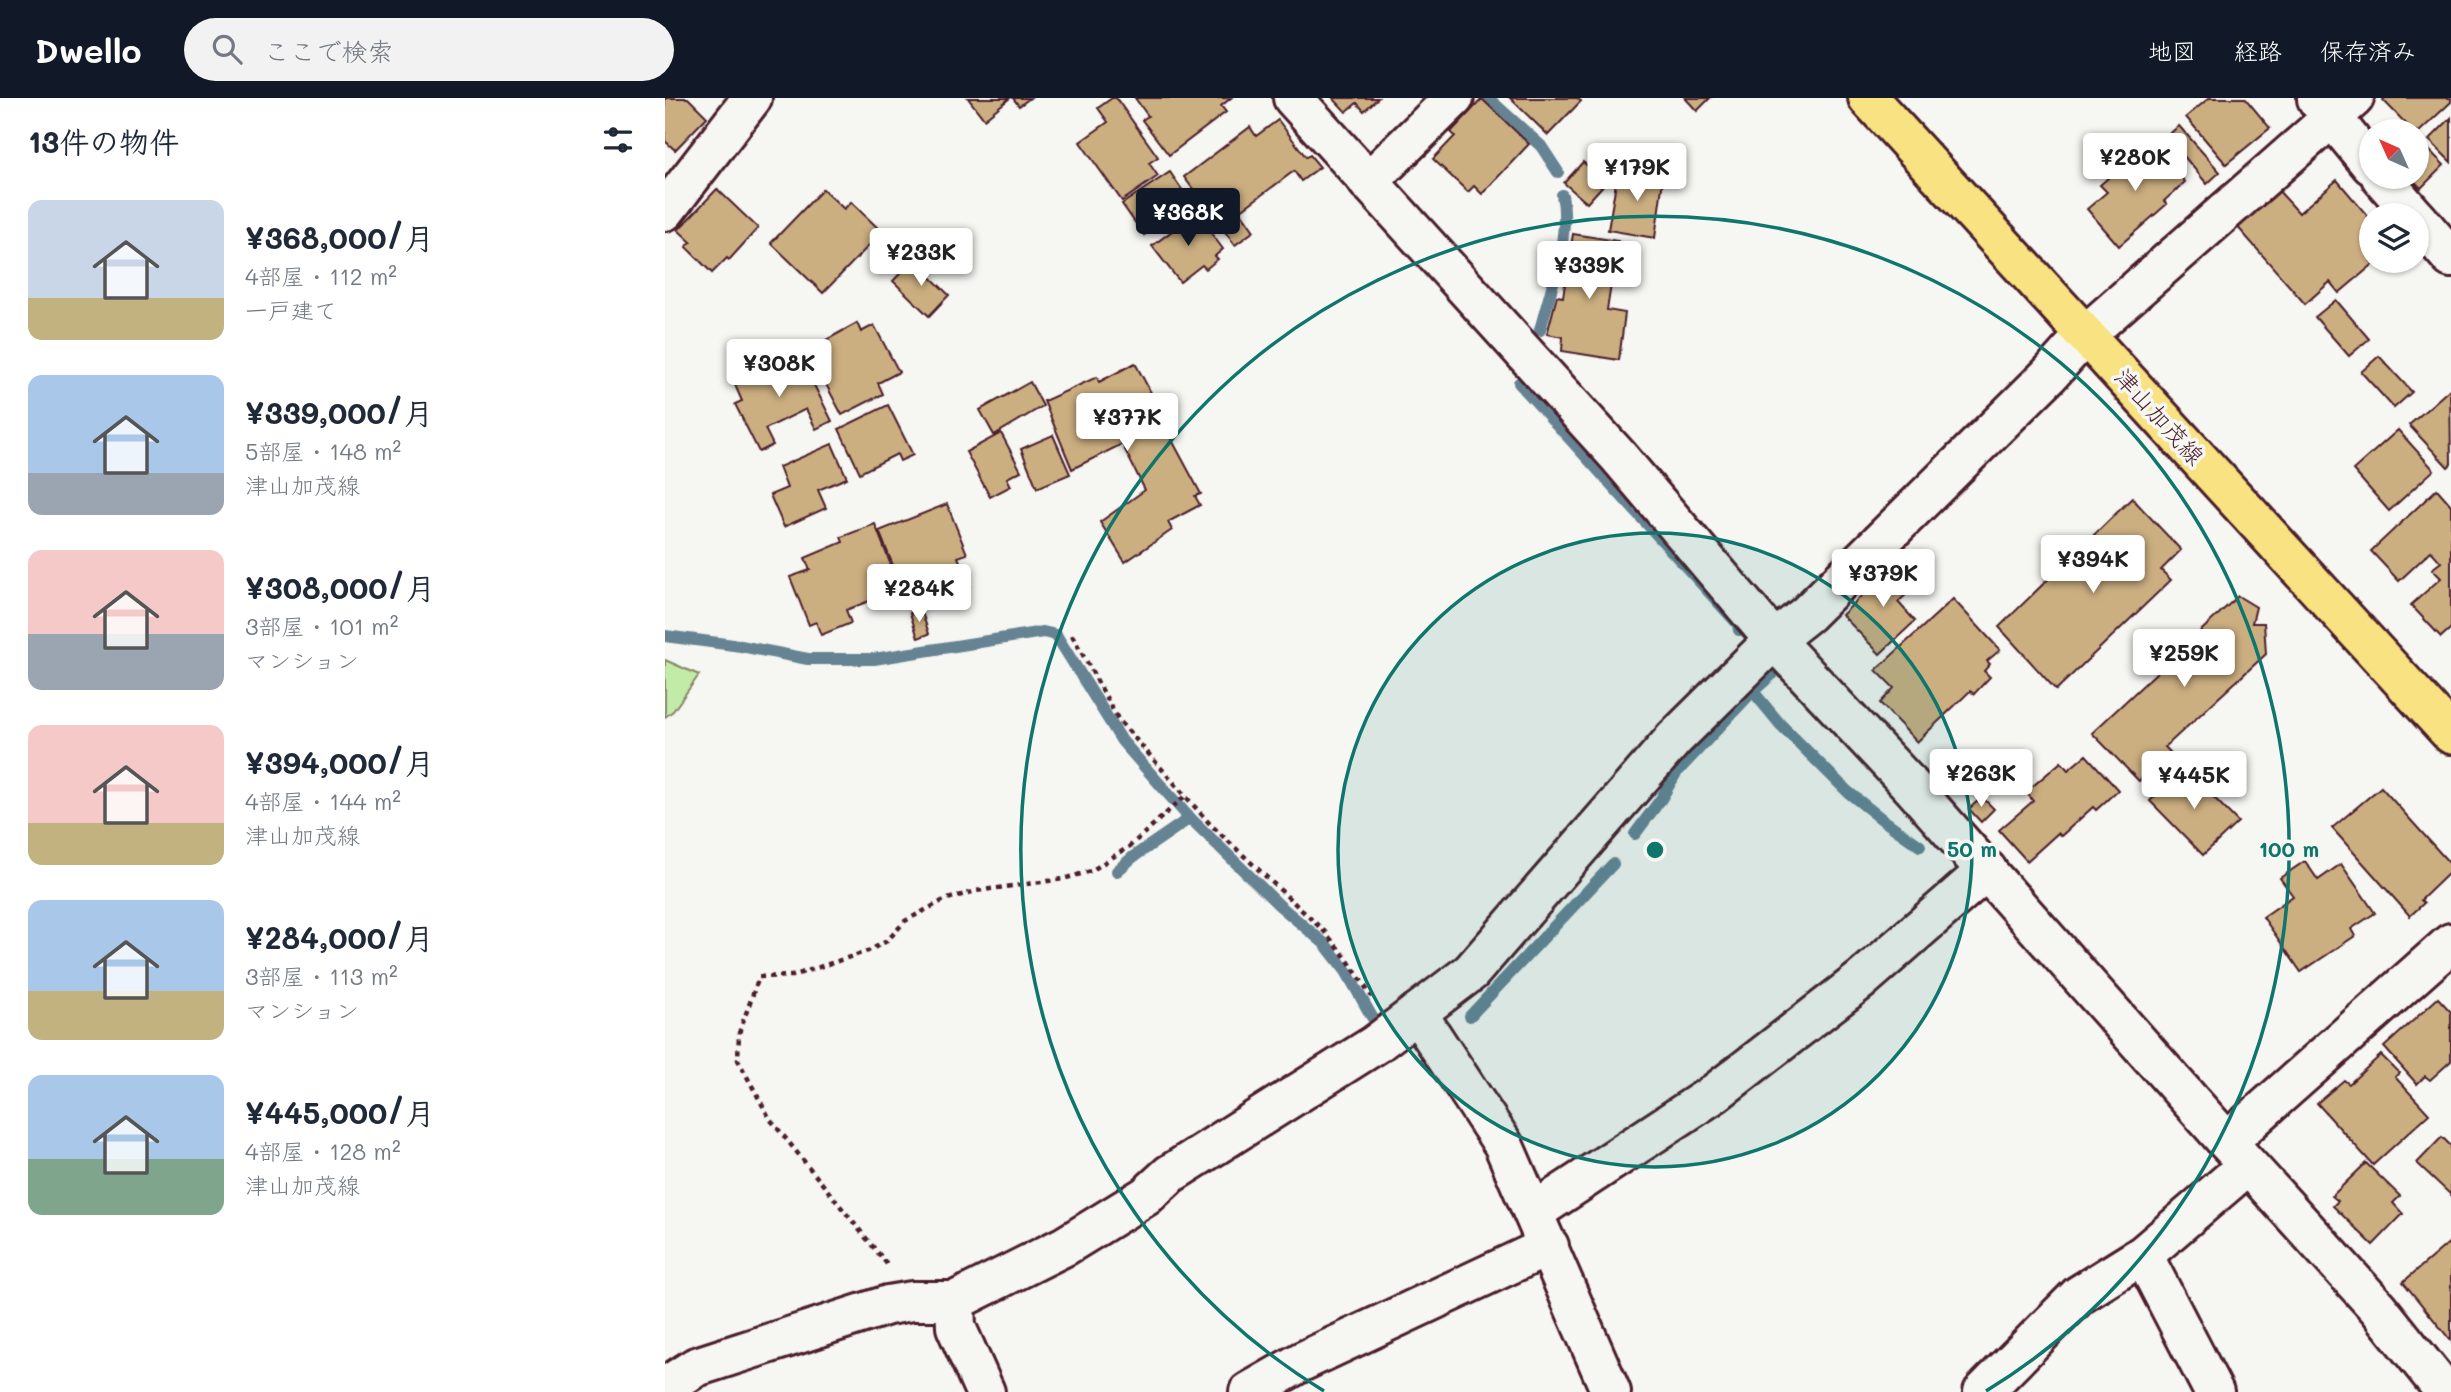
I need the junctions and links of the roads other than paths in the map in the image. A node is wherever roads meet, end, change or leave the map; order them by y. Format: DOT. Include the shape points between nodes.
graph roads {
  1 [pos="752,98"];
  2 [pos="1293,98"];
  3 [pos="1454,98"];
  4 [pos="1868,98"];
  5 [pos="2334,105"];
  6 [pos="2359,146"];
  7 [pos="1368,181"];
  8 [pos="2391,189"];
  9 [pos="2403,203"];
  10 [pos="665,211"];
  11 [pos="2429,233"];
  12 [pos="2451,258"];
  13 [pos="2085,335"];
  14 [pos="1774,640"];
  15 [pos="2451,734"];
  16 [pos="1987,870"];
  17 [pos="2451,943"];
  18 [pos="1406,1022"];
  19 [pos="2237,1154"];
  20 [pos="1542,1229"];
  21 [pos="2143,1255"];
  22 [pos="955,1301"];
  23 [pos="665,1387"];
  24 [pos="985,1392"];
  25 [pos="1249,1392"];
  26 [pos="1611,1392"];
  27 [pos="1983,1392"];
  28 [pos="2214,1392"];
  29 [pos="2445,1392"];
  1 -- 10 [label="street"];
  2 -- 7 [label="street"];
  3 -- 7 [label="street"];
  4 -- 13 [label="main road, 津山加茂線"];
  5 -- 6 [label="street"];
  5 -- 13 [label="street"];
  7 -- 14 [label="street" via="1618,456"];
  8 -- 9 [label="street"];
  11 -- 12 [label="street"];
  13 -- 14 [label="street" via="1807,614"];
  13 -- 15 [label="main road, 津山加茂線"];
  14 -- 16 [label="street"];
  14 -- 18 [label="street" via="1674,739 1471,972"];
  16 -- 19 [label="street"];
  16 -- 20 [label="street" via="1861,980"];
  17 -- 19 [label="street"];
  18 -- 20 [label="street" via="1503,1144"];
  18 -- 22 [label="street" via="1170,1174 1146,1196 1076,1239"];
  19 -- 21 [label="street"];
  19 -- 29 [label="street" via="2378,1308"];
  20 -- 25 [label="street"];
  20 -- 26 [label="street"];
  21 -- 27 [label="street" via="2079,1295"];
  21 -- 28 [label="street"];
  22 -- 23 [label="street" via="888,1305 696,1367"];
  22 -- 24 [label="street" via="956,1327"];
}
